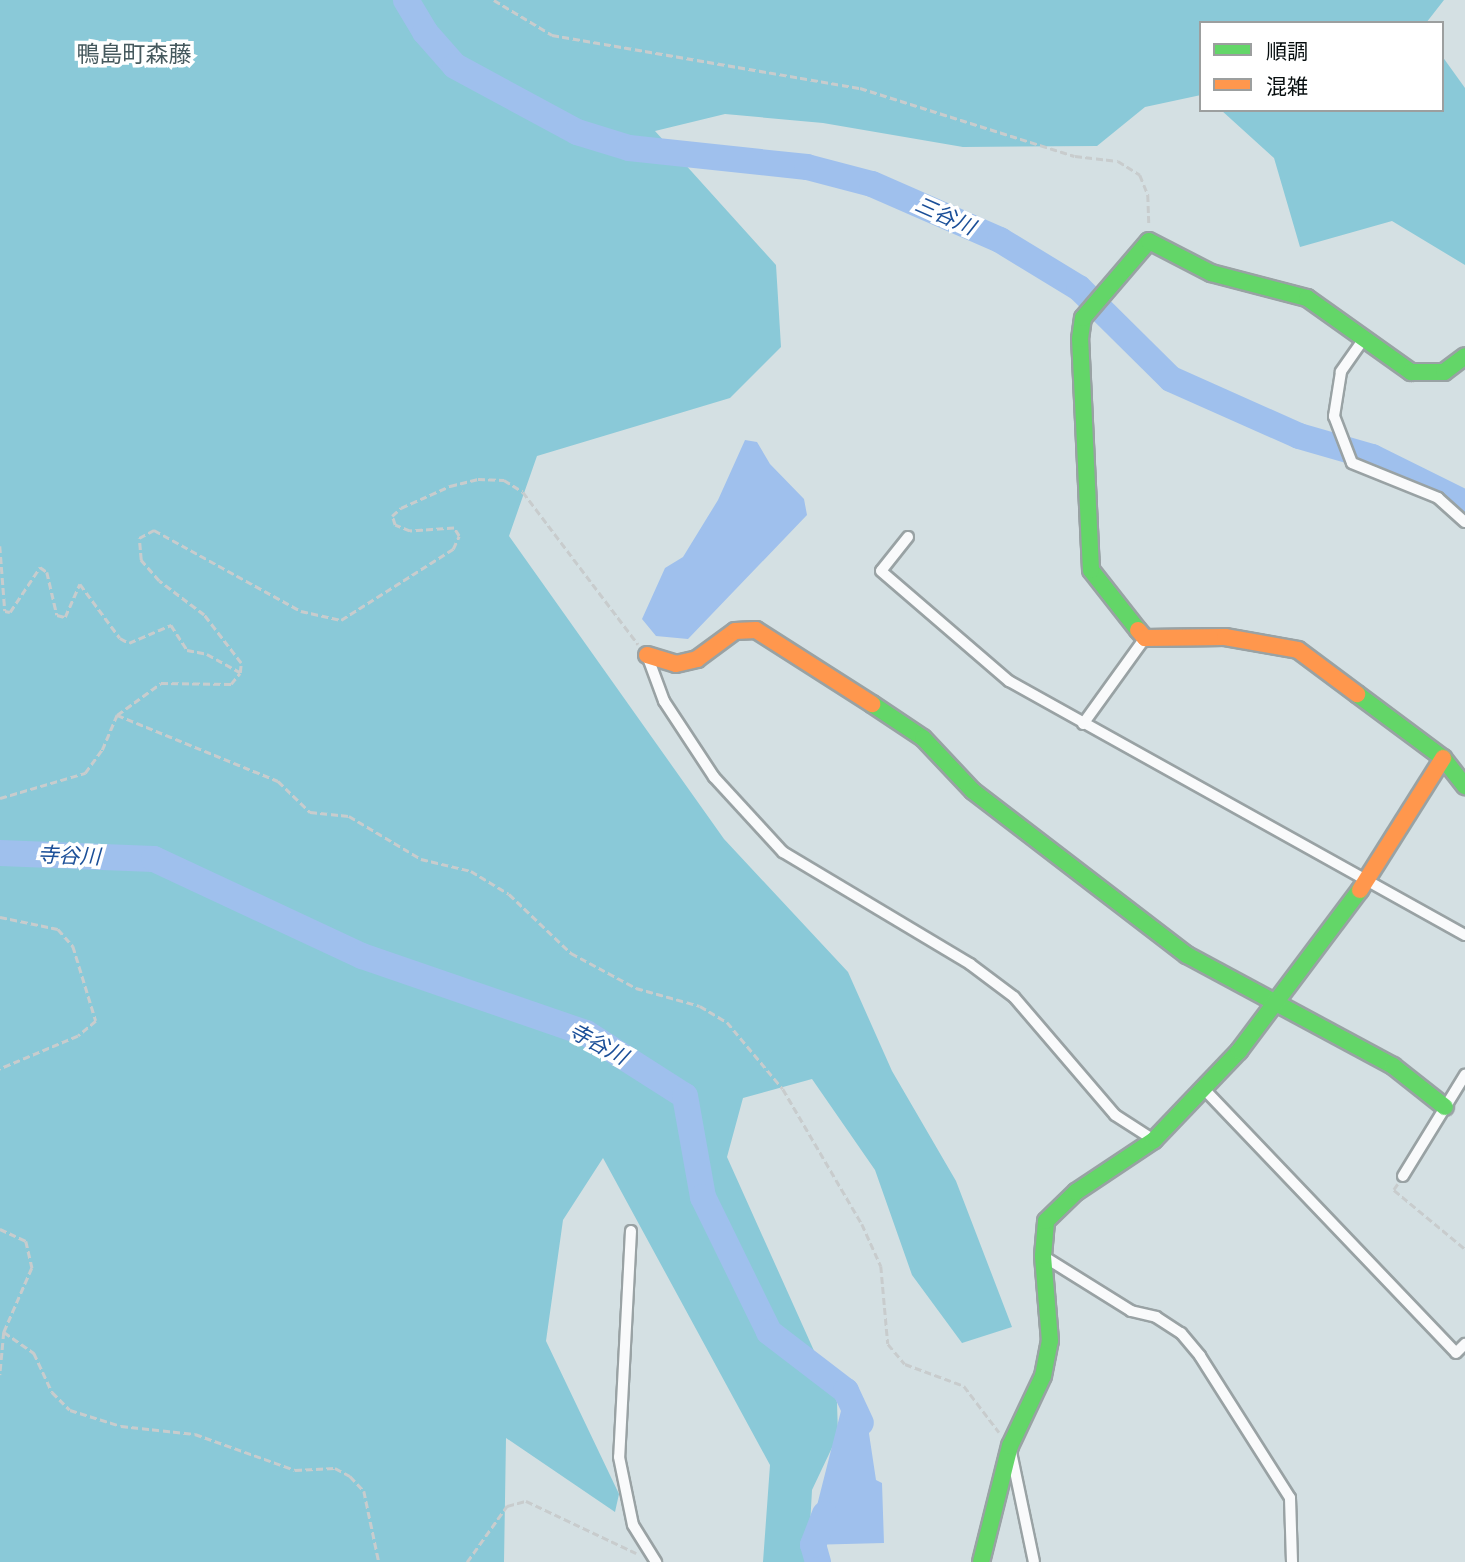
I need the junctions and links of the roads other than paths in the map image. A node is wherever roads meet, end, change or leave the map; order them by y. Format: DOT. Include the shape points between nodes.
graph roads {
  1 [pos="1363,340"];
  2 [pos="1465,356"];
  3 [pos="1465,522"];
  4 [pos="908,537"];
  5 [pos="1145,638"];
  6 [pos="647,655"];
  7 [pos="1083,724"];
  8 [pos="1443,758"];
  9 [pos="1465,786"];
  10 [pos="1366,883"];
  11 [pos="1465,935"];
  12 [pos="1272,1002"];
  13 [pos="1465,1075"];
  14 [pos="1203,1088"];
  15 [pos="1445,1107"];
  16 [pos="1154,1140"];
  17 [pos="1403,1176"];
  18 [pos="631,1231"];
  19 [pos="1043,1256"];
  20 [pos="1465,1344"];
  21 [pos="1010,1446"];
  22 [pos="656,1562"];
  23 [pos="981,1562"];
  24 [pos="1034,1562"];
  25 [pos="1292,1562"];
  1 -- 2 [label="street" via="1411,372 1444,372"];
  1 -- 3 [label="street" via="1341,372 1334,416 1352,463 1364,472 1411,484 1438,498"];
  1 -- 5 [label="street" via="1307,298 1211,273 1149,241 1088,312 1080,339 1091,570"];
  4 -- 7 [label="street" via="881,571 1009,681"];
  5 -- 7 [label="street"];
  5 -- 8 [label="street" via="1225,637 1298,650"];
  6 -- 12 [label="street" via="676,664 697,659 734,631 755,630 783,644 923,738 973,791 1158,934"];
  6 -- 16 [label="street" via="664,701 707,767 783,852 970,964 1014,997 1115,1115"];
  7 -- 10 [label="street" via="1176,771"];
  8 -- 9 [label="street"];
  8 -- 10 [label="street"];
  10 -- 11 [label="street"];
  10 -- 12 [label="street"];
  12 -- 14 [label="street" via="1239,1051"];
  12 -- 15 [label="street" via="1393,1066"];
  13 -- 15 [label="street"];
  14 -- 16 [label="street"];
  14 -- 20 [label="street" via="1456,1353"];
  15 -- 17 [label="street"];
  16 -- 19 [label="street" via="1076,1192 1046,1221"];
  18 -- 22 [label="street" via="618,1457 633,1525"];
  19 -- 21 [label="street" via="1050,1341 1043,1377"];
  19 -- 25 [label="street" via="1131,1311 1156,1317 1181,1333 1200,1356 1290,1498"];
  21 -- 23 [label="street"];
  21 -- 24 [label="street"];
}
